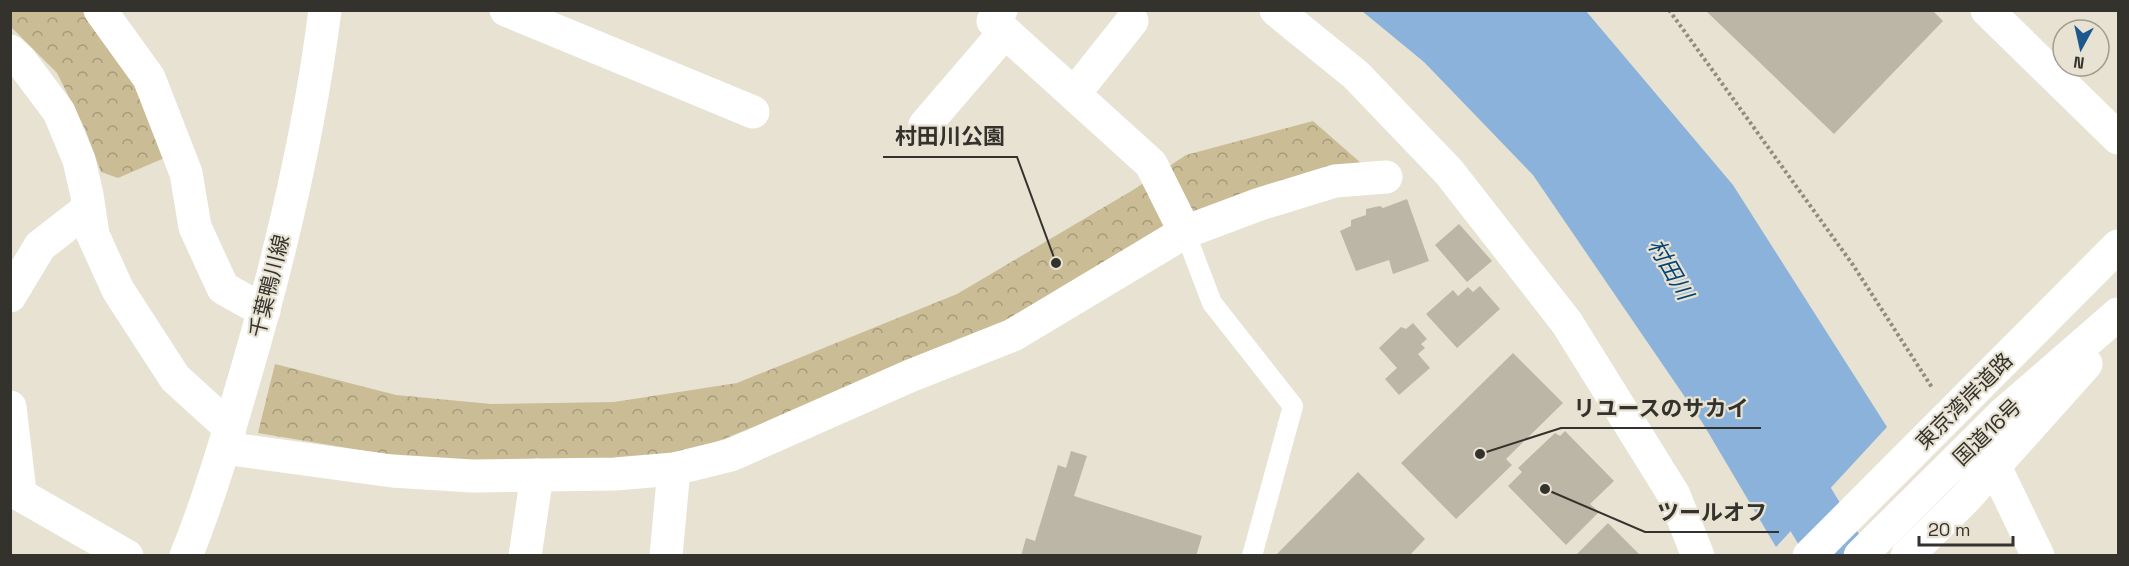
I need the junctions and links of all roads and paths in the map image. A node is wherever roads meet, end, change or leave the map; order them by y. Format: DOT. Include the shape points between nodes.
graph roads {
  1 [pos="100,10"];
  2 [pos="325,10"];
  3 [pos="506,10"];
  4 [pos="1276,10"];
  5 [pos="1669,10"];
  6 [pos="1987,10"];
  7 [pos="1003,21"];
  8 [pos="1132,21"];
  9 [pos="10,51"];
  10 [pos="1074,94"];
  11 [pos="753,112"];
  12 [pos="925,125"];
  13 [pos="2118,138"];
  14 [pos="1386,177"];
  15 [pos="89,208"];
  16 [pos="1185,232"];
  17 [pos="2118,246"];
  18 [pos="11,293"];
  19 [pos="264,311"];
  20 [pos="2118,314"];
  21 [pos="2118,326"];
  22 [pos="10,407"];
  23 [pos="1939,425"];
  24 [pos="227,438"];
  25 [pos="1995,467"];
  26 [pos="674,469"];
  27 [pos="537,475"];
  28 [pos="15,490"];
  29 [pos="127,555"];
  30 [pos="186,555"];
  31 [pos="525,555"];
  32 [pos="666,555"];
  33 [pos="1252,555"];
  34 [pos="1698,555"];
  35 [pos="1809,555"];
  36 [pos="1860,555"];
  37 [pos="1907,555"];
  38 [pos="2038,555"];
  1 -- 19 [label="main road" via="149,78 186,173 195,227 223,288"];
  2 -- 19 [label="main road, 千葉鴨川線" via="315,84"];
  3 -- 11 [label="main road"];
  4 -- 34 [label="main road" via="1356,75 1449,172 1568,323 1674,495"];
  5 -- 23 [label="path" via="1853,264"];
  6 -- 13 [label="main road"];
  7 -- 10 [label="main road"];
  7 -- 12 [label="main road"];
  8 -- 10 [label="main road"];
  9 -- 15 [label="main road" via="59,112 79,160"];
  10 -- 16 [label="main road" via="1151,164"];
  14 -- 16 [label="main road" via="1335,181"];
  15 -- 18 [label="main road" via="40,246"];
  15 -- 24 [label="main road" via="93,235 118,290 176,378"];
  16 -- 26 [label="main road" via="1013,335 731,455"];
  16 -- 33 [label="lane" via="1212,303 1293,406"];
  17 -- 23 [label="main road, 東京湾岸道路"];
  19 -- 24 [label="main road, 千葉鴨川線"];
  20 -- 36 [label="main road, 国道16号" via="2003,414"];
  21 -- 25 [label="main road"];
  22 -- 28 [label="main road"];
  23 -- 35 [label="main road, 東京湾岸道路"];
  24 -- 27 [label="main road" via="392,471"];
  24 -- 30 [label="main road, 千葉鴨川線"];
  25 -- 37 [label="main road"];
  25 -- 38 [label="main road"];
  26 -- 27 [label="main road"];
  26 -- 32 [label="main road"];
  27 -- 31 [label="main road"];
  28 -- 29 [label="main road"];
}
